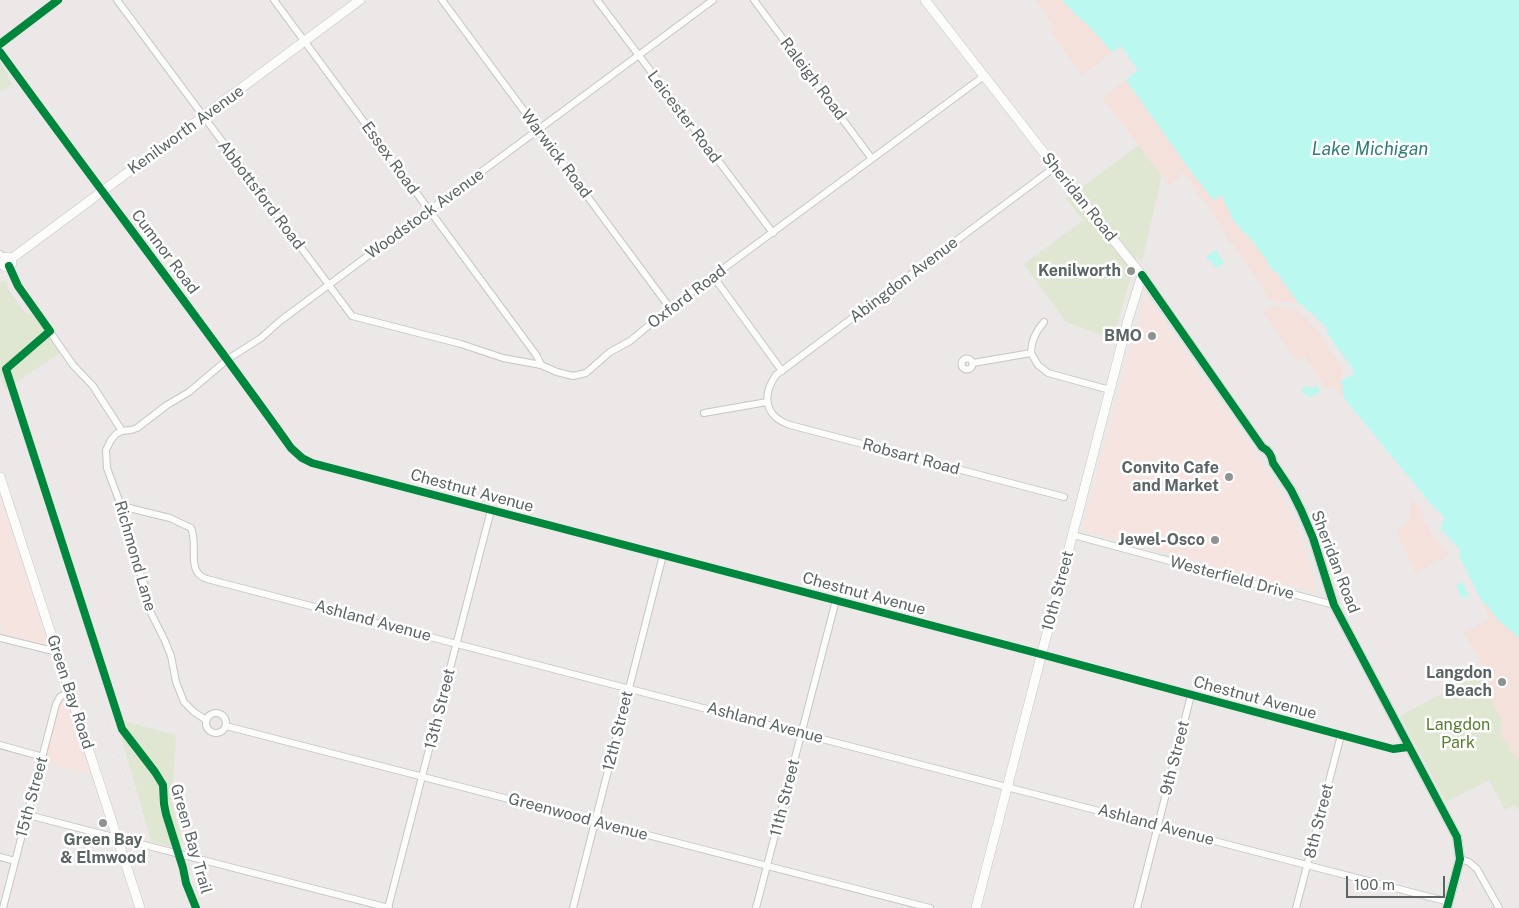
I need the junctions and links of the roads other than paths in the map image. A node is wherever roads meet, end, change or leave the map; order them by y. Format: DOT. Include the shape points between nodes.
graph roads {
  1 [pos="58,0"];
  2 [pos="117,0"];
  3 [pos="274,0"];
  4 [pos="360,0"];
  5 [pos="442,0"];
  6 [pos="597,0"];
  7 [pos="713,0"];
  8 [pos="754,0"];
  9 [pos="925,0"];
  10 [pos="304,41"];
  11 [pos="0,44"];
  12 [pos="0,52"];
  13 [pos="638,56"];
  14 [pos="984,76"];
  15 [pos="204,117"];
  16 [pos="538,130"];
  17 [pos="872,159"];
  18 [pos="1055,167"];
  19 [pos="102,190"];
  20 [pos="429,211"];
  21 [pos="773,233"];
  22 [pos="5,262"];
  23 [pos="713,276"];
  24 [pos="1142,276"];
  25 [pos="329,285"];
  26 [pos="670,308"];
  27 [pos="352,316"];
  28 [pos="1044,322"];
  29 [pos="1031,353"];
  30 [pos="228,360"];
  31 [pos="973,363"];
  32 [pos="542,365"];
  33 [pos="782,370"];
  34 [pos="1110,390"];
  35 [pos="767,402"];
  36 [pos="704,414"];
  37 [pos="122,431"];
  38 [pos="312,463"];
  39 [pos="0,477"];
  40 [pos="1064,497"];
  41 [pos="121,506"];
  42 [pos="492,510"];
  43 [pos="1072,535"];
  44 [pos="663,555"];
  45 [pos="836,600"];
  46 [pos="1334,605"];
  47 [pos="0,638"];
  48 [pos="457,643"];
  49 [pos="57,652"];
  50 [pos="1042,654"];
  51 [pos="629,688"];
  52 [pos="70,692"];
  53 [pos="1191,696"];
  54 [pos="206,720"];
  55 [pos="226,726"];
  56 [pos="802,732"];
  57 [pos="1341,735"];
  58 [pos="0,745"];
  59 [pos="1408,747"];
  60 [pos="42,757"];
  61 [pos="422,777"];
  62 [pos="1007,786"];
  63 [pos="28,814"];
  64 [pos="595,821"];
  65 [pos="1158,826"];
  66 [pos="117,837"];
  67 [pos="0,857"];
  68 [pos="1460,859"];
  69 [pos="15,861"];
  70 [pos="1308,865"];
  71 [pos="767,866"];
  72 [pos="1448,905"];
  73 [pos="3,908"];
  74 [pos="140,908"];
  75 [pos="389,908"];
  76 [pos="573,908"];
  77 [pos="756,908"];
  78 [pos="930,908"];
  79 [pos="976,908"];
  80 [pos="1136,908"];
  81 [pos="1296,908"];
  82 [pos="1499,908"];
  1 -- 11 [label="street"];
  2 -- 15 [label="street, Abbottsford Road"];
  3 -- 10 [label="street, Essex Road"];
  4 -- 10 [label="street, Kenilworth Avenue"];
  5 -- 16 [label="street, Warwick Road"];
  6 -- 13 [label="street, Leicester Road"];
  7 -- 13 [label="street, Woodstock Avenue"];
  8 -- 17 [label="street, Raleigh Road"];
  9 -- 14 [label="street, Sheridan Road"];
  10 -- 15 [label="street, Kenilworth Avenue"];
  10 -- 20 [label="street, Essex Road"];
  12 -- 19 [label="street, Cumnor Road"];
  13 -- 16 [label="street, Woodstock Avenue"];
  13 -- 21 [label="street, Leicester Road"];
  14 -- 17 [label="street, Oxford Road"];
  14 -- 18 [label="street, Sheridan Road"];
  15 -- 19 [label="street, Kenilworth Avenue"];
  15 -- 25 [label="street, Abbottsford Road"];
  16 -- 20 [label="street, Woodstock Avenue"];
  16 -- 26 [label="street, Warwick Road"];
  17 -- 21 [label="street, Oxford Road"];
  18 -- 24 [label="street, Sheridan Road"];
  18 -- 33 [label="street, Abingdon Avenue"];
  19 -- 22 [label="street, Kenilworth Avenue"];
  19 -- 30 [label="street, Cumnor Road"];
  20 -- 25 [label="street, Woodstock Avenue"];
  20 -- 32 [label="street, Essex Road"];
  21 -- 23 [label="street, Oxford Road"];
  22 -- 37 [label="street" via="18,286 73,365 93,386"];
  23 -- 26 [label="street, Oxford Road"];
  23 -- 33 [label="street"];
  24 -- 34 [label="street, 10th Street"];
  24 -- 46 [label="street, Sheridan Road" via="1262,447 1262,453 1291,490 1315,545"];
  25 -- 27 [label="street, Abbottsford Road"];
  25 -- 30 [label="street, Woodstock Avenue"];
  26 -- 32 [label="street, Oxford Road" via="586,373 565,374"];
  27 -- 32 [label="street, Oxford Road" via="503,358"];
  28 -- 29 [label="street" via="1033,339"];
  29 -- 31 [label="street"];
  29 -- 34 [label="street" via="1048,373"];
  30 -- 37 [label="street, Woodstock Avenue" via="137,428"];
  30 -- 38 [label="street, Cumnor Road" via="291,448"];
  33 -- 35 [label="street, Abingdon Avenue" via="770,385"];
  34 -- 43 [label="street, 10th Street"];
  35 -- 36 [label="street"];
  35 -- 40 [label="street, Robsart Road" via="777,418 790,425"];
  37 -- 41 [label="street, Richmond Lane" via="111,440 105,455"];
  38 -- 42 [label="street, Chestnut Avenue"];
  39 -- 49 [label="street, Green Bay Road"];
  41 -- 48 [label="street, Ashland Avenue" via="170,518 191,528 195,568 201,577"];
  41 -- 54 [label="street, Richmond Lane" via="126,537 145,586 148,607 168,649 176,682 188,708"];
  42 -- 44 [label="street, Chestnut Avenue"];
  42 -- 48 [label="street, 13th Street"];
  43 -- 46 [label="street, Westerfield Drive"];
  43 -- 50 [label="street, 10th Street"];
  44 -- 45 [label="street, Chestnut Avenue"];
  44 -- 51 [label="street, 12th Street"];
  45 -- 50 [label="street, Chestnut Avenue"];
  45 -- 56 [label="street, 11th Street"];
  46 -- 59 [label="street, Sheridan Road"];
  47 -- 49 [label="street"];
  48 -- 51 [label="street, Ashland Avenue"];
  48 -- 61 [label="street, 13th Street"];
  49 -- 52 [label="street, Green Bay Road"];
  50 -- 53 [label="street, Chestnut Avenue"];
  50 -- 62 [label="street, 10th Street"];
  51 -- 56 [label="street, Ashland Avenue"];
  51 -- 64 [label="street, 12th Street"];
  52 -- 60 [label="street, 15th Street" via="60,697 56,704"];
  52 -- 66 [label="street, Green Bay Road"];
  53 -- 57 [label="street, Chestnut Avenue"];
  53 -- 65 [label="street, 9th Street"];
  54 -- 55 [label="street, Greenwood Avenue" via="206,726 213,733 222,731"];
  54 -- 55 [label="street, Greenwood Avenue" via="211,714 218,713 226,719"];
  55 -- 61 [label="street, Greenwood Avenue"];
  56 -- 62 [label="street, Ashland Avenue"];
  56 -- 71 [label="street, 11th Street"];
  57 -- 59 [label="street, Chestnut Avenue" via="1393,749"];
  57 -- 70 [label="street, 8th Street"];
  58 -- 60 [label="street"];
  59 -- 68 [label="street, Sheridan Road" via="1457,838"];
  60 -- 63 [label="street, 15th Street"];
  61 -- 64 [label="street, Greenwood Avenue"];
  61 -- 75 [label="street, 13th Street"];
  62 -- 65 [label="street, Ashland Avenue"];
  62 -- 79 [label="street, 10th Street"];
  63 -- 66 [label="street"];
  63 -- 69 [label="street, 15th Street"];
  64 -- 71 [label="street, Greenwood Avenue"];
  64 -- 76 [label="street, 12th Street"];
  65 -- 70 [label="street, Ashland Avenue"];
  65 -- 80 [label="street, 9th Street"];
  66 -- 74 [label="street, Green Bay Road"];
  66 -- 75 [label="street"];
  67 -- 69 [label="street"];
  68 -- 72 [label="street, Sheridan Road"];
  68 -- 82 [label="street" via="1477,868"];
  69 -- 73 [label="street, 15th Street"];
  70 -- 72 [label="street, Ashland Avenue"];
  70 -- 81 [label="street, 8th Street"];
  71 -- 77 [label="street, 11th Street"];
  71 -- 78 [label="street, Greenwood Avenue"];
}
